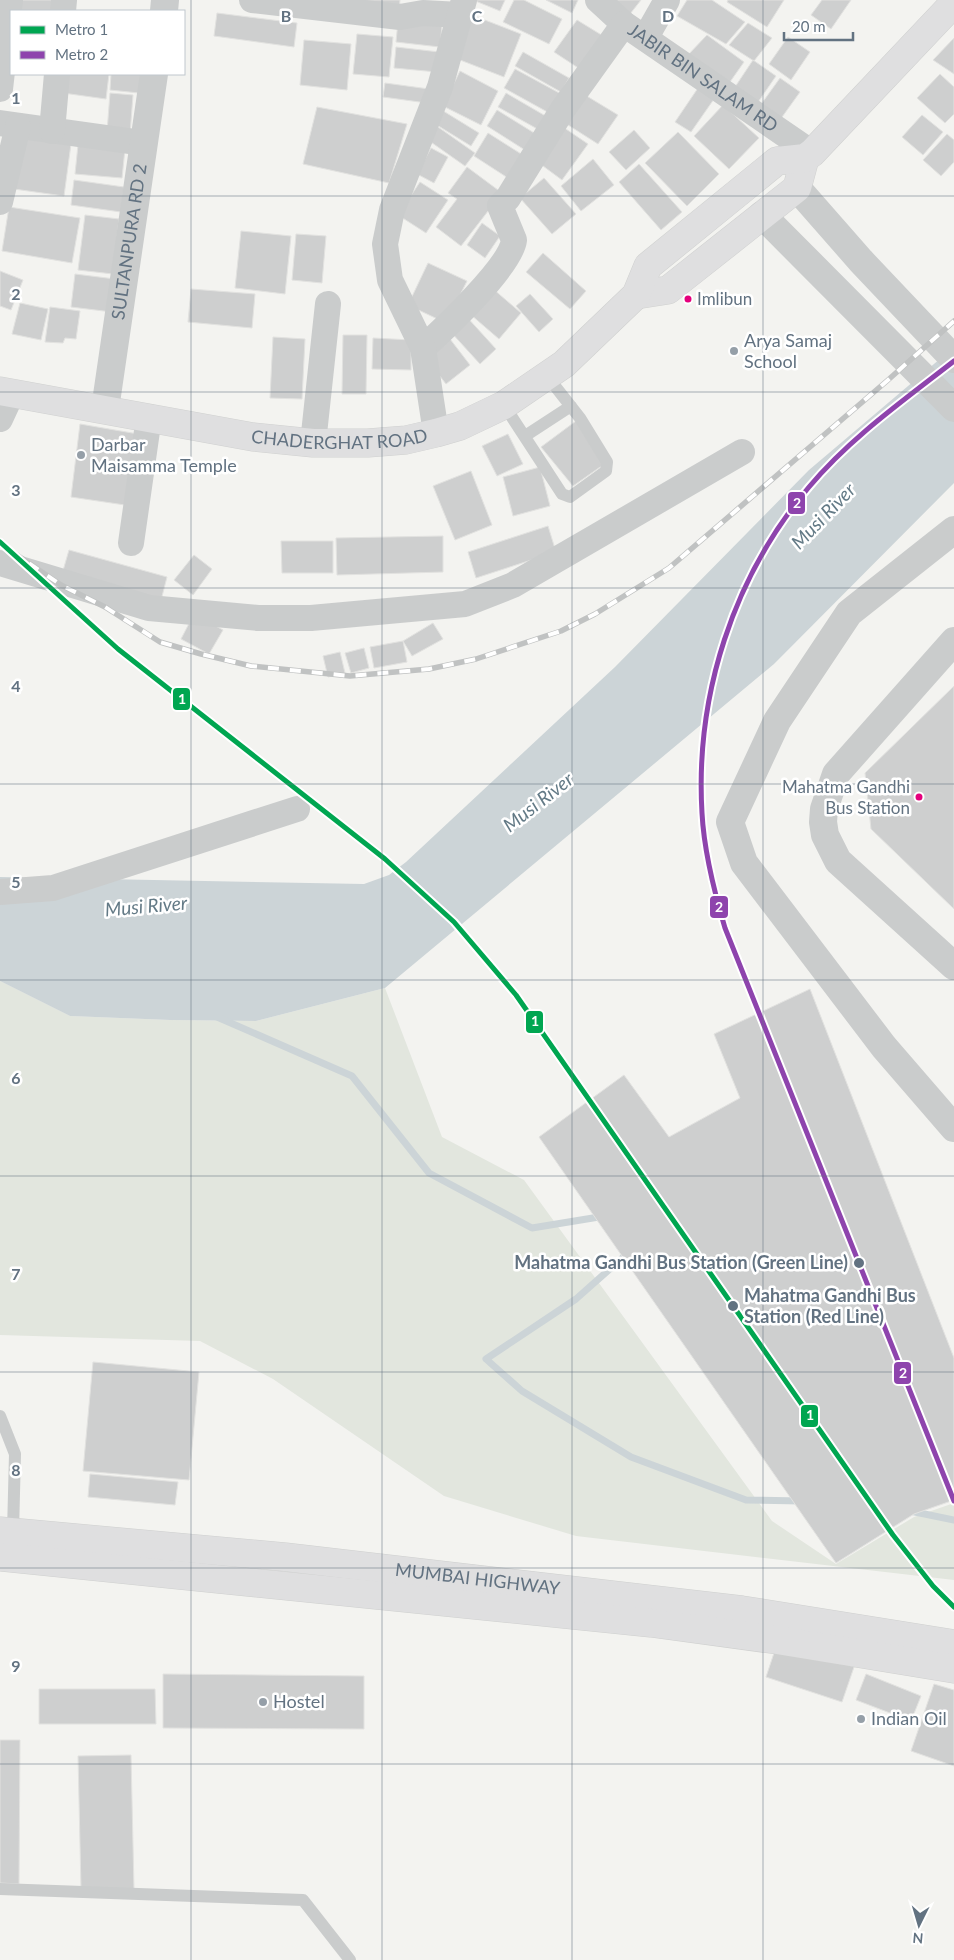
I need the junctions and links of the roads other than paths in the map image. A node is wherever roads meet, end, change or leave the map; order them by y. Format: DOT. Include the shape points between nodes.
graph roads {
  1 [pos="10,0"];
  2 [pos="252,0"];
  3 [pos="598,0"];
  4 [pos="667,0"];
  5 [pos="954,3"];
  6 [pos="462,7"];
  7 [pos="624,24"];
  8 [pos="646,38"];
  9 [pos="57,75"];
  10 [pos="154,75"];
  11 [pos="0,89"];
  12 [pos="9,124"];
  13 [pos="52,131"];
  14 [pos="143,143"];
  15 [pos="808,155"];
  16 [pos="797,188"];
  17 [pos="0,202"];
  18 [pos="762,214"];
  19 [pos="636,295"];
  20 [pos="328,304"];
  21 [pos="423,348"];
  22 [pos="954,360"];
  23 [pos="547,376"];
  24 [pos="6,392"];
  25 [pos="504,405"];
  26 [pos="571,406"];
  27 [pos="954,408"];
  28 [pos="105,409"];
  29 [pos="149,417"];
  30 [pos="0,419"];
  31 [pos="436,433"];
  32 [pos="525,436"];
  33 [pos="313,442"];
  34 [pos="742,452"];
  35 [pos="954,530"];
  36 [pos="131,543"];
  37 [pos="0,563"];
  38 [pos="954,642"];
  39 [pos="298,809"];
  40 [pos="0,892"];
  41 [pos="954,966"];
  42 [pos="950,1115"];
  43 [pos="0,1416"];
  44 [pos="7,1531"];
  45 [pos="0,1557"];
  46 [pos="954,1644"];
  47 [pos="954,1669"];
  48 [pos="0,1889"];
  49 [pos="350,1960"];
  1 -- 11 [label="street"];
  2 -- 6 [label="street" via="400,17"];
  3 -- 7 [label="street, JABIR BIN SALAM RD"];
  4 -- 8 [label="street"];
  5 -- 15 [label="main road"];
  6 -- 21 [label="street" via="440,87 392,210 385,244 390,280"];
  7 -- 8 [label="street, JABIR BIN SALAM RD"];
  7 -- 21 [label="street" via="563,109 500,206 514,240 509,254 461,312"];
  8 -- 15 [label="street, JABIR BIN SALAM RD"];
  9 -- 13 [label="street"];
  10 -- 14 [label="street, SULTANPURA RD 2"];
  12 -- 13 [label="street"];
  12 -- 17 [label="street"];
  13 -- 14 [label="street"];
  14 -- 28 [label="street, SULTANPURA RD 2"];
  15 -- 16 [label="main road"];
  15 -- 19 [label="main road, CHADERGHAT ROAD" via="777,161 648,266"];
  16 -- 18 [label="main road"];
  16 -- 22 [label="street"];
  18 -- 19 [label="main road" via="668,290"];
  18 -- 27 [label="street"];
  19 -- 23 [label="main road, CHADERGHAT ROAD" via="564,364"];
  20 -- 33 [label="street"];
  21 -- 31 [label="street"];
  23 -- 25 [label="main road, CHADERGHAT ROAD"];
  23 -- 26 [label="lane"];
  24 -- 28 [label="main road, CHADERGHAT ROAD"];
  24 -- 30 [label="street"];
  25 -- 31 [label="main road, CHADERGHAT ROAD" via="460,426"];
  25 -- 32 [label="lane"];
  26 -- 32 [label="lane"];
  26 -- 32 [label="lane" via="607,462 606,471 570,497 562,494"];
  28 -- 29 [label="main road, CHADERGHAT ROAD"];
  29 -- 33 [label="main road, CHADERGHAT ROAD" via="254,436"];
  29 -- 36 [label="street"];
  31 -- 33 [label="main road, CHADERGHAT ROAD" via="406,440 368,443"];
  34 -- 37 [label="street" via="513,585 465,604 311,618 258,618 149,608"];
  35 -- 42 [label="street" via="849,612 777,720 730,822 744,863 884,1048"];
  38 -- 41 [label="street" via="836,774 823,822 825,835 838,861"];
  39 -- 40 [label="street" via="53,888"];
  43 -- 44 [label="lane" via="15,1454"];
  44 -- 46 [label="main road, MUMBAI HIGHWAY" via="286,1557 742,1610"];
  45 -- 47 [label="main road, MUMBAI HIGHWAY" via="650,1623"];
  48 -- 49 [label="lane" via="303,1900"];
}
